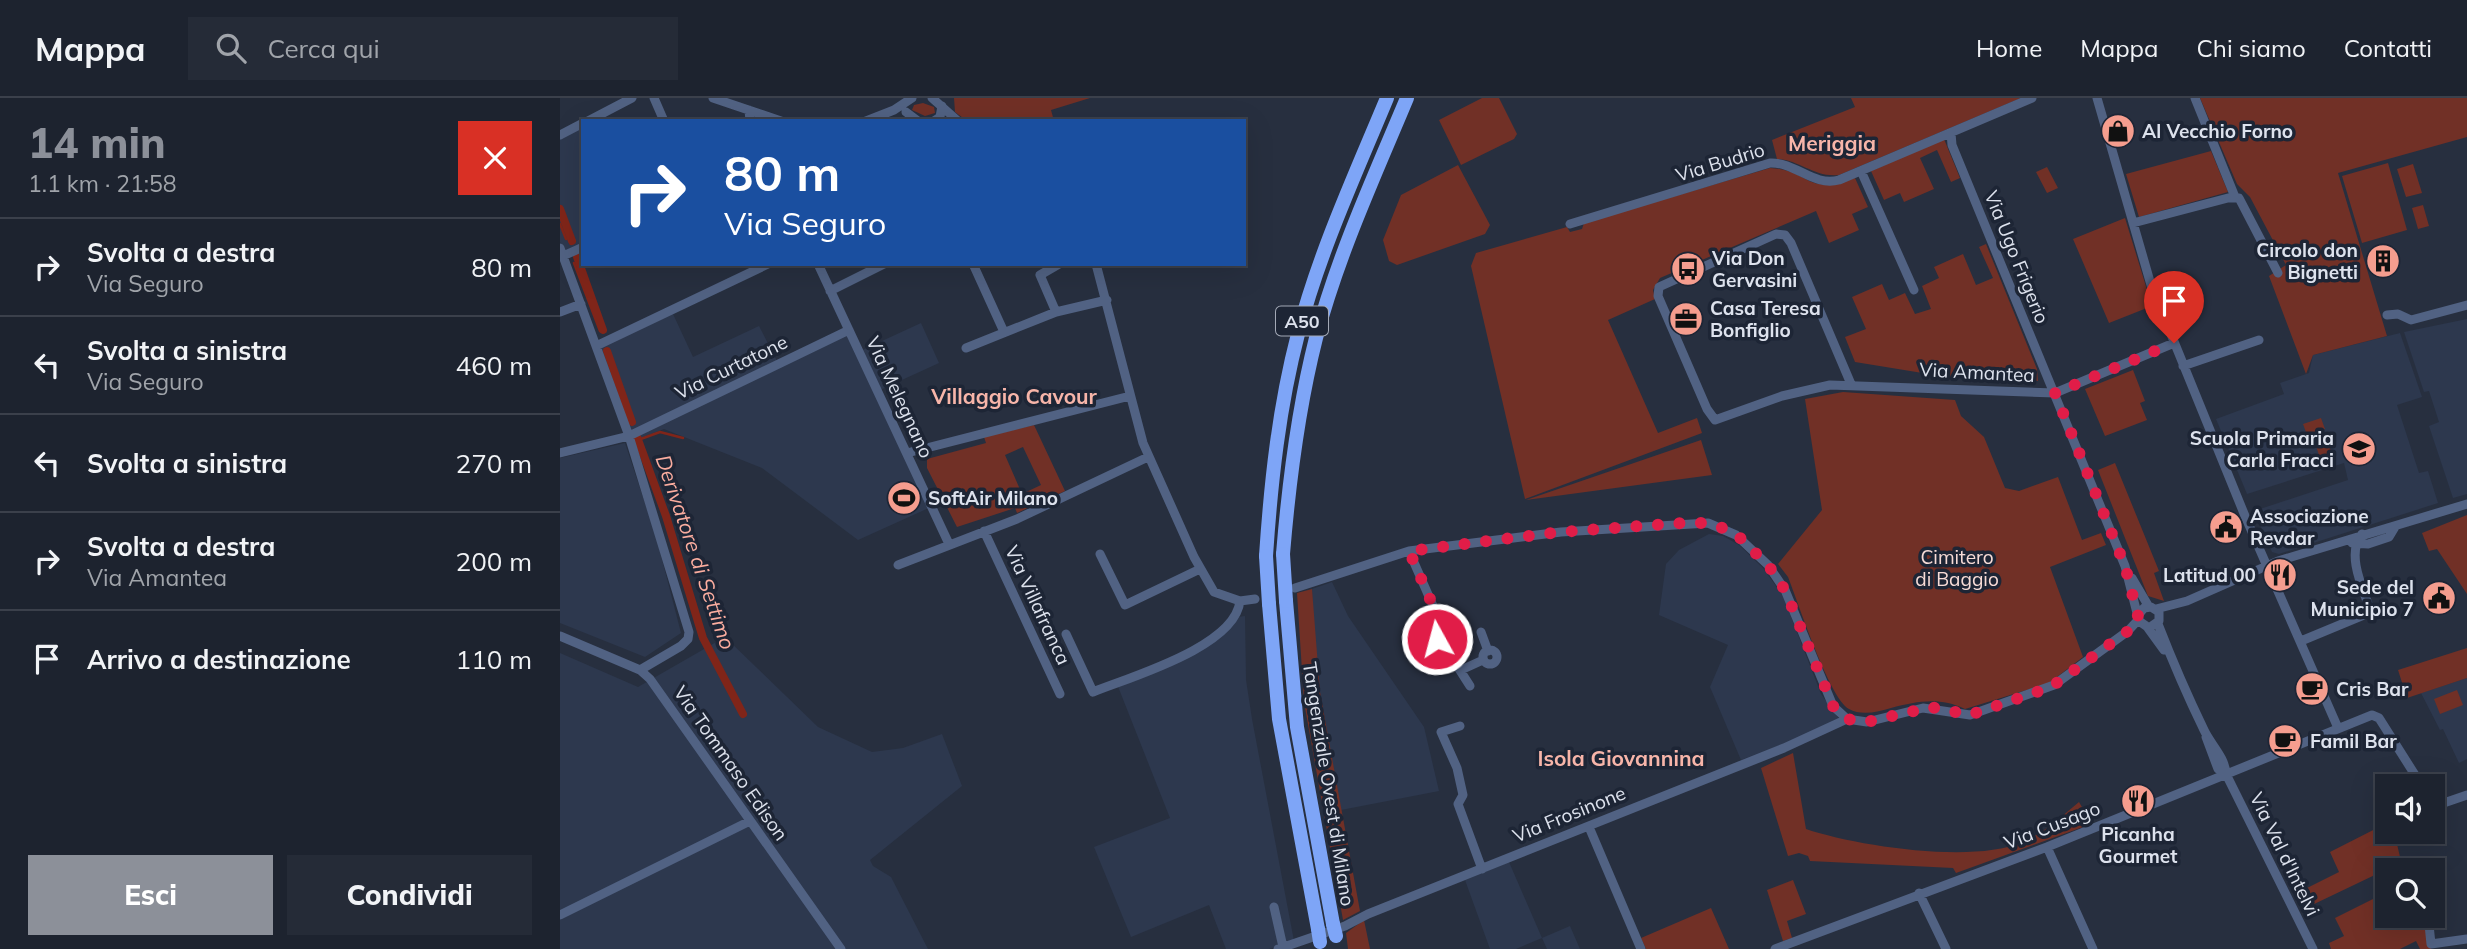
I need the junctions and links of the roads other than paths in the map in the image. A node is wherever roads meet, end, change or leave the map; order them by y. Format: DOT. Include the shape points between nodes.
graph roads {
  1 [pos="624,98"];
  2 [pos="632,98"];
  3 [pos="654,98"];
  4 [pos="713,98"];
  5 [pos="932,98"];
  6 [pos="1387,98"];
  7 [pos="1407,98"];
  8 [pos="2032,98"];
  9 [pos="2097,98"];
  10 [pos="2195,98"];
  11 [pos="942,106"];
  12 [pos="610,109"];
  13 [pos="749,110"];
  14 [pos="911,112"];
  15 [pos="592,119"];
  16 [pos="663,119"];
  17 [pos="750,119"];
  18 [pos="775,119"];
  19 [pos="871,119"];
  20 [pos="937,119"];
  21 [pos="956,119"];
  22 [pos="581,124"];
  23 [pos="1951,133"];
  24 [pos="560,135"];
  25 [pos="1861,171"];
  26 [pos="2235,197"];
  27 [pos="2133,223"];
  28 [pos="1570,224"];
  29 [pos="581,247"];
  30 [pos="562,252"];
  31 [pos="764,266"];
  32 [pos="819,266"];
  33 [pos="880,266"];
  34 [pos="974,266"];
  35 [pos="1055,266"];
  36 [pos="1097,266"];
  37 [pos="2278,273"];
  38 [pos="1914,290"];
  39 [pos="830,291"];
  40 [pos="1107,300"];
  41 [pos="581,304"];
  42 [pos="2467,305"];
  43 [pos="560,312"];
  44 [pos="1056,312"];
  45 [pos="2387,315"];
  46 [pos="849,330"];
  47 [pos="1008,330"];
  48 [pos="2259,340"];
  49 [pos="2174,343"];
  50 [pos="596,346"];
  51 [pos="965,348"];
  52 [pos="2183,366"];
  53 [pos="1851,384"];
  54 [pos="2055,393"];
  55 [pos="1130,396"];
  56 [pos="629,436"];
  57 [pos="560,453"];
  58 [pos="906,453"];
  59 [pos="1148,457"];
  60 [pos="2467,504"];
  61 [pos="984,531"];
  62 [pos="2359,539"];
  63 [pos="949,544"];
  64 [pos="1409,551"];
  65 [pos="1100,554"];
  66 [pos="898,565"];
  67 [pos="2125,566"];
  68 [pos="2268,566"];
  69 [pos="1200,569"];
  70 [pos="1291,595"];
  71 [pos="1240,601"];
  72 [pos="1262,601"];
  73 [pos="2139,617"];
  74 [pos="2153,619"];
  75 [pos="2128,631"];
  76 [pos="1481,632"];
  77 [pos="1066,634"];
  78 [pos="560,636"];
  79 [pos="1438,636"];
  80 [pos="2301,641"];
  81 [pos="1415,653"];
  82 [pos="640,670"];
  83 [pos="1461,670"];
  84 [pos="1470,686"];
  85 [pos="1060,694"];
  86 [pos="1847,719"];
  87 [pos="1460,726"];
  88 [pos="2338,728"];
  89 [pos="2226,774"];
  90 [pos="2414,774"];
  91 [pos="2467,795"];
  92 [pos="2445,801"];
  93 [pos="750,821"];
  94 [pos="1589,827"];
  95 [pos="2047,848"];
  96 [pos="1482,869"];
  97 [pos="1919,893"];
  98 [pos="1274,907"];
  99 [pos="560,915"];
  100 [pos="2429,928"];
  101 [pos="1338,934"];
  102 [pos="2467,939"];
  103 [pos="1317,940"];
  104 [pos="1280,948"];
  105 [pos="841,949"];
  106 [pos="1640,949"];
  107 [pos="1775,949"];
  108 [pos="1946,949"];
  109 [pos="2093,949"];
  110 [pos="2313,949"];
  1 -- 12 [label="street"];
  2 -- 12 [label="street"];
  3 -- 16 [label="street"];
  4 -- 13 [label="street"];
  5 -- 11 [label="street"];
  6 -- 72 [label="highway, Tangenziale Ovest di Milano / A50, bridge" via="1337,220 1298,333 1273,460"];
  7 -- 70 [label="highway, Tangenziale Ovest di Milano / A50, bridge" via="1353,226 1317,337 1290,462 1283,554"];
  8 -- 23 [label="street, Via Budrio"];
  9 -- 27 [label="street"];
  10 -- 26 [label="street"];
  11 -- 20 [label="street"];
  11 -- 21 [label="street"];
  12 -- 15 [label="street"];
  13 -- 17 [label="street"];
  13 -- 18 [label="street"];
  14 -- 19 [label="street" via="894,110"];
  20 -- 21 [label="street"];
  22 -- 24 [label="street"];
  23 -- 25 [label="street, Via Budrio"];
  23 -- 54 [label="street, Via Ugo Frigerio" via="1952,145"];
  25 -- 28 [label="street, Via Budrio" via="1823,182 1787,165 1765,164"];
  25 -- 38 [label="street"];
  26 -- 27 [label="street"];
  26 -- 37 [label="street" via="2244,202"];
  27 -- 49 [label="street"];
  29 -- 30 [label="street"];
  30 -- 41 [label="street"];
  31 -- 50 [label="street"];
  32 -- 39 [label="street, Via Melegnano"];
  33 -- 39 [label="street"];
  34 -- 47 [label="street"];
  35 -- 44 [label="street" via="1040,278"];
  36 -- 40 [label="street"];
  39 -- 46 [label="street, Via Melegnano"];
  40 -- 44 [label="street"];
  40 -- 55 [label="street"];
  41 -- 43 [label="street"];
  41 -- 50 [label="street"];
  42 -- 45 [label="street" via="2411,320"];
  44 -- 47 [label="street"];
  46 -- 56 [label="street, Via Curtatone"];
  46 -- 58 [label="street, Via Melegnano"];
  47 -- 51 [label="street"];
  48 -- 52 [label="street"];
  49 -- 52 [label="street"];
  49 -- 54 [label="street, Via Amantea"];
  50 -- 56 [label="street"];
  52 -- 68 [label="street"];
  53 -- 53 [label="street, Via Amantea" via="1799,391 1715,420 1658,296 1660,287 1776,234 1785,235"];
  53 -- 54 [label="street, Via Amantea"];
  54 -- 67 [label="street, Via Ugo Frigerio"];
  55 -- 58 [label="street"];
  55 -- 59 [label="street"];
  56 -- 57 [label="street, Via Curtatone"];
  56 -- 82 [label="street" via="689,632 681,646"];
  58 -- 63 [label="street, Via Melegnano"];
  59 -- 61 [label="street"];
  59 -- 69 [label="street"];
  60 -- 62 [label="street" via="2395,527 2389,537 2368,544"];
  61 -- 63 [label="street"];
  61 -- 85 [label="street, Via Villafranca"];
  62 -- 68 [label="street"];
  62 -- 80 [label="street" via="2357,567 2371,612"];
  63 -- 66 [label="street"];
  64 -- 70 [label="street"];
  64 -- 79 [label="street" via="1441,624"];
  64 -- 86 [label="street" via="1560,532 1695,522 1718,526 1737,535 1768,565 1785,590 1833,706"];
  65 -- 69 [label="street" via="1125,605"];
  67 -- 73 [label="street"];
  67 -- 74 [label="street"];
  68 -- 74 [label="street"];
  68 -- 80 [label="street"];
  69 -- 71 [label="street" via="1214,592"];
  70 -- 101 [label="highway, Tangenziale Ovest di Milano / A50" via="1297,727"];
  71 -- 72 [label="street"];
  71 -- 77 [label="street" via="1239,611 1228,625 1198,649 1093,692"];
  72 -- 103 [label="highway, Tangenziale Ovest di Milano / A50"];
  73 -- 74 [label="street"];
  73 -- 74 [label="street"];
  73 -- 75 [label="street"];
  74 -- 75 [label="street"];
  74 -- 89 [label="street, Via Val d'Intelvi"];
  75 -- 86 [label="street" via="2051,687 1970,715 1931,707 1867,722"];
  76 -- 83 [label="street" via="1486,655"];
  78 -- 82 [label="street, Via Tommaso Edison"];
  79 -- 81 [label="street"];
  79 -- 83 [label="street"];
  80 -- 88 [label="street"];
  82 -- 93 [label="street, Via Tommaso Edison"];
  83 -- 84 [label="street"];
  86 -- 94 [label="street, Via Frosinone"];
  87 -- 96 [label="street" via="1441,733 1457,768 1463,796 1458,804"];
  88 -- 89 [label="street, Via Cusago"];
  88 -- 90 [label="street, Via Cusago" via="2372,715 2379,718"];
  89 -- 95 [label="street, Via Cusago"];
  89 -- 110 [label="street, Via Val d'Intelvi"];
  91 -- 92 [label="street"];
  93 -- 99 [label="street"];
  93 -- 105 [label="street, Via Tommaso Edison"];
  94 -- 96 [label="street, Via Frosinone"];
  94 -- 106 [label="street"];
  95 -- 97 [label="street, Via Cusago"];
  95 -- 109 [label="street"];
  96 -- 101 [label="street, Via Frosinone" via="1368,914"];
  97 -- 107 [label="street, Via Cusago"];
  97 -- 108 [label="street"];
  98 -- 104 [label="street"];
  100 -- 102 [label="street" via="2431,944"];
  101 -- 103 [label="street, Via Frosinone"];
  103 -- 104 [label="street"];
}
